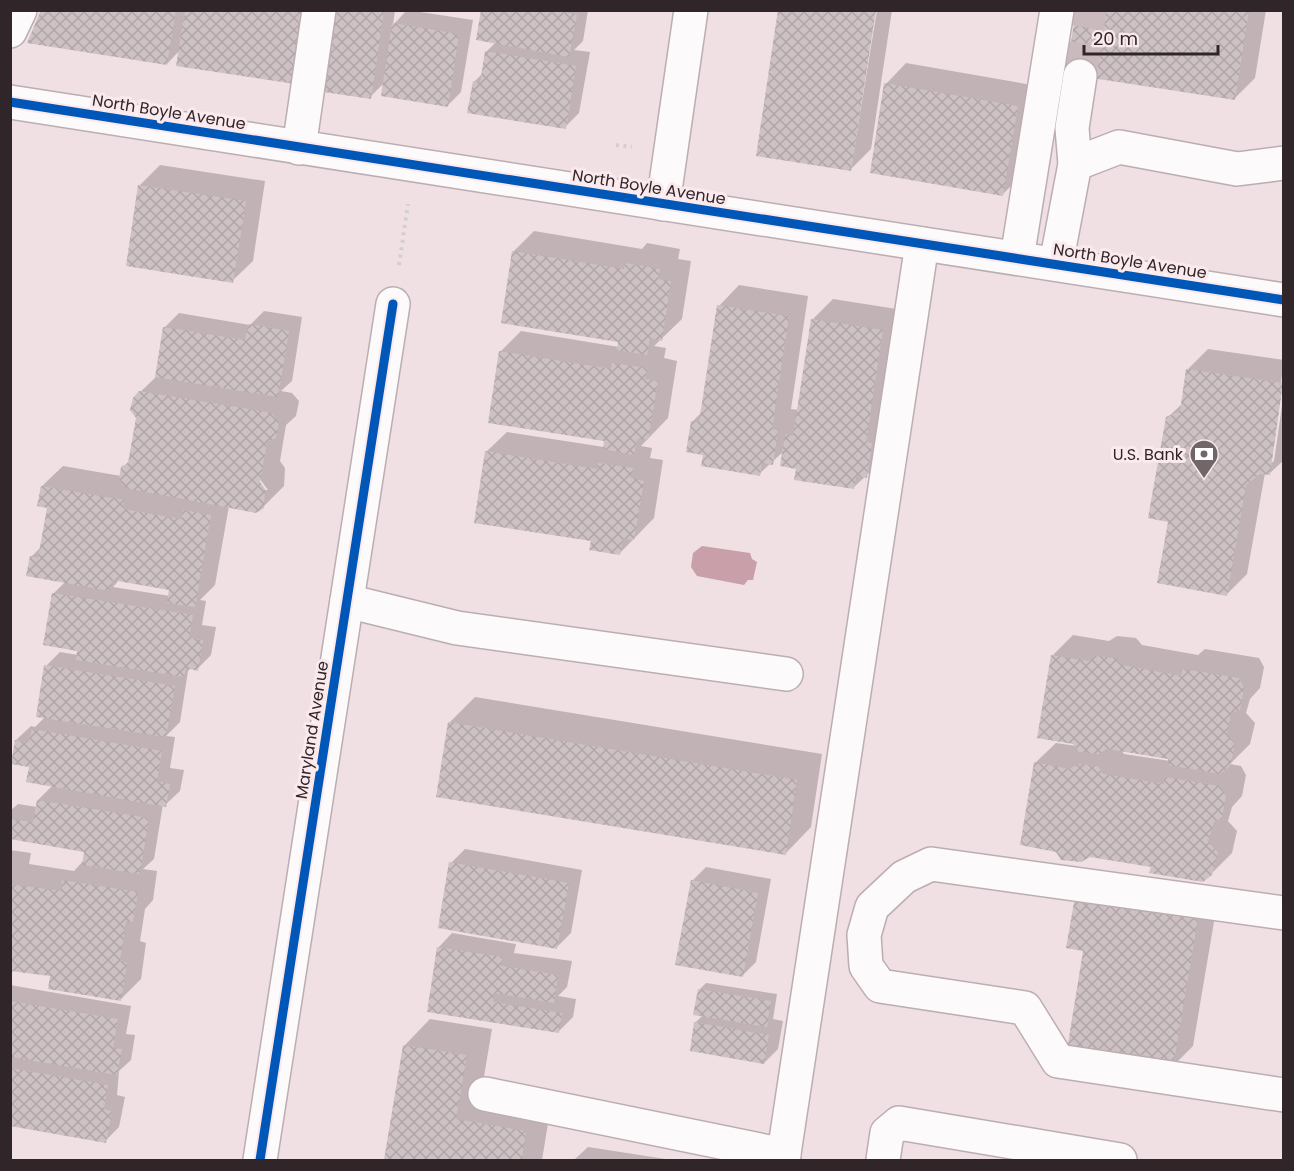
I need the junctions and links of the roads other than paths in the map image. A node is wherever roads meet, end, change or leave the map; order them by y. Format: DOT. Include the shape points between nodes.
graph roads {
  1 [pos="20,10"];
  2 [pos="319,10"];
  3 [pos="691,10"];
  4 [pos="1057,10"];
  5 [pos="10,31"];
  6 [pos="1080,76"];
  7 [pos="10,102"];
  8 [pos="298,148"];
  9 [pos="1284,163"];
  10 [pos="1075,164"];
  11 [pos="663,204"];
  12 [pos="922,244"];
  13 [pos="1017,258"];
  14 [pos="1056,264"];
  15 [pos="1284,300"];
  16 [pos="393,304"];
  17 [pos="347,601"];
  18 [pos="786,674"];
  19 [pos="1284,913"];
  20 [pos="485,1094"];
  21 [pos="1284,1095"];
  22 [pos="784,1158"];
  23 [pos="260,1161"];
  24 [pos="883,1161"];
  25 [pos="1120,1161"];
  1 -- 5 [label="street"];
  2 -- 8 [label="street"];
  3 -- 11 [label="street"];
  4 -- 13 [label="street"];
  6 -- 10 [label="street" via="1072,128"];
  7 -- 8 [label="street, North Boyle Avenue"];
  8 -- 11 [label="street, North Boyle Avenue"];
  9 -- 10 [label="street" via="1237,169 1119,147"];
  10 -- 14 [label="street"];
  11 -- 12 [label="street, North Boyle Avenue"];
  12 -- 13 [label="street, North Boyle Avenue"];
  12 -- 22 [label="street"];
  13 -- 14 [label="street, North Boyle Avenue"];
  14 -- 15 [label="street, North Boyle Avenue"];
  16 -- 17 [label="street, Maryland Avenue"];
  17 -- 18 [label="street" via="457,628"];
  17 -- 23 [label="street, Maryland Avenue"];
  19 -- 21 [label="street" via="931,864 904,877 872,907 864,935 866,966 880,986 1025,1008 1058,1061"];
  20 -- 22 [label="street"];
  24 -- 25 [label="street" via="887,1133 899,1123"];
}
